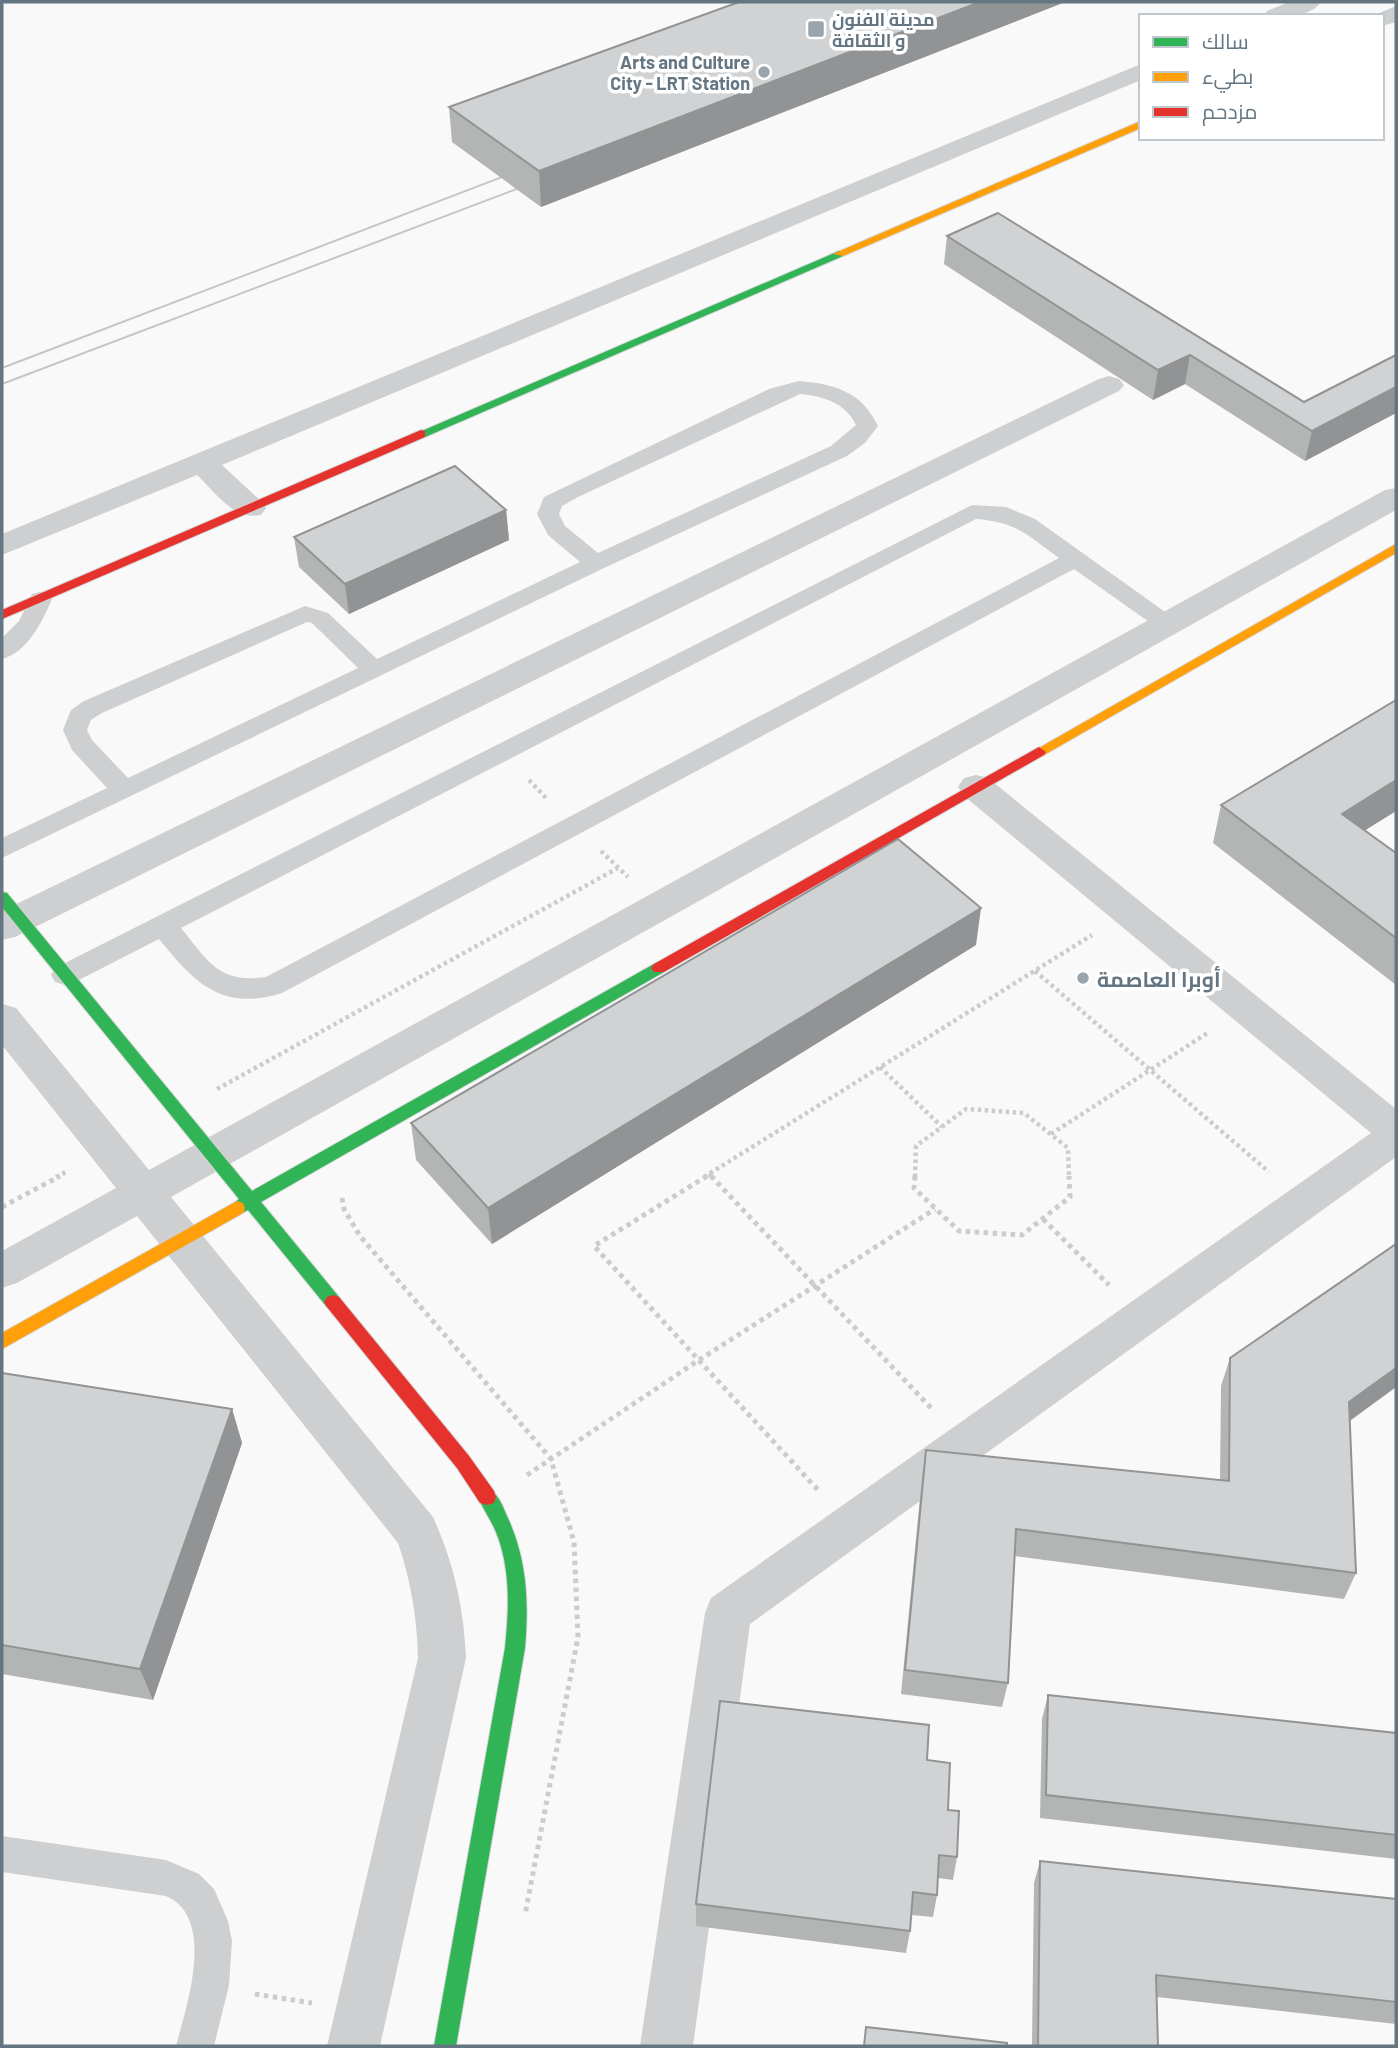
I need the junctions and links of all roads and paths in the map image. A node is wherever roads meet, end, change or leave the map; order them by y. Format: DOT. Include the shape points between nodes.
graph roads {
  1 [pos="1309,2"];
  2 [pos="1280,14"];
  3 [pos="1139,72"];
  4 [pos="1139,125"];
  5 [pos="1109,385"];
  6 [pos="201,462"];
  7 [pos="1396,496"];
  8 [pos="250,508"];
  9 [pos="2,545"];
  10 [pos="1396,548"];
  11 [pos="1075,559"];
  12 [pos="596,563"];
  13 [pos="40,599"];
  14 [pos="2,615"];
  15 [pos="1167,624"];
  16 [pos="2,651"];
  17 [pos="376,670"];
  18 [pos="500,752"];
  19 [pos="975,787"];
  20 [pos="124,790"];
  21 [pos="574,825"];
  22 [pos="2,849"];
  23 [pos="618,868"];
  24 [pos="658,906"];
  25 [pos="1129,913"];
  26 [pos="8,914"];
  27 [pos="163,925"];
  28 [pos="1035,971"];
  29 [pos="65,975"];
  30 [pos="1246,1009"];
  31 [pos="2,1017"];
  32 [pos="880,1067"];
  33 [pos="1150,1070"];
  34 [pos="176,1111"];
  35 [pos="943,1127"];
  36 [pos="1396,1131"];
  37 [pos="1051,1134"];
  38 [pos="1396,1136"];
  39 [pos="108,1149"];
  40 [pos="211,1154"];
  41 [pos="709,1174"];
  42 [pos="342,1188"];
  43 [pos="144,1192"];
  44 [pos="250,1200"];
  45 [pos="1304,1202"];
  46 [pos="2,1207"];
  47 [pos="936,1209"];
  48 [pos="1043,1219"];
  49 [pos="181,1240"];
  50 [pos="2,1271"];
  51 [pos="815,1285"];
  52 [pos="1142,1318"];
  53 [pos="2,1342"];
  54 [pos="699,1360"];
  55 [pos="965,1444"];
  56 [pos="551,1459"];
  57 [pos="488,1500"];
  58 [pos="850,1525"];
  59 [pos="2,1854"];
  60 [pos="523,1924"];
  61 [pos="195,2046"];
  62 [pos="353,2046"];
  63 [pos="445,2046"];
  64 [pos="666,2046"];
  1 -- 2 [label="street"];
  3 -- 6 [label="street"];
  4 -- 8 [label="street"];
  5 -- 26 [label="street"];
  6 -- 8 [label="street"];
  6 -- 9 [label="street"];
  7 -- 15 [label="street"];
  8 -- 13 [label="street"];
  10 -- 19 [label="street"];
  11 -- 15 [label="lane"];
  11 -- 18 [label="lane" via="1006,514 972,512"];
  11 -- 21 [label="lane"];
  12 -- 12 [label="lane" via="839,451 867,426 860,411 839,396 799,387 552,502 548,514 556,530"];
  12 -- 17 [label="lane"];
  13 -- 14 [label="street"];
  13 -- 16 [label="lane" via="29,625"];
  15 -- 24 [label="street"];
  17 -- 20 [label="lane"];
  17 -- 20 [label="lane" via="320,618 305,614 93,707 80,716 75,730 81,744"];
  18 -- 21 [label="path"];
  18 -- 27 [label="lane"];
  19 -- 25 [label="street"];
  19 -- 44 [label="street"];
  20 -- 22 [label="lane"];
  21 -- 23 [label="path"];
  21 -- 27 [label="lane" via="272,986 230,989 209,978"];
  23 -- 24 [label="path"];
  23 -- 34 [label="path"];
  24 -- 40 [label="street"];
  25 -- 28 [label="path"];
  25 -- 30 [label="street"];
  26 -- 29 [label="street"];
  27 -- 29 [label="lane"];
  28 -- 32 [label="path"];
  28 -- 33 [label="path"];
  29 -- 34 [label="street"];
  30 -- 33 [label="path"];
  30 -- 36 [label="street"];
  31 -- 39 [label="street"];
  32 -- 35 [label="path"];
  32 -- 41 [label="path"];
  33 -- 37 [label="path"];
  33 -- 45 [label="path"];
  34 -- 40 [label="street"];
  35 -- 37 [label="path" via="966,1109 1024,1113"];
  35 -- 47 [label="path" via="916,1146 914,1188"];
  37 -- 48 [label="path" via="1068,1148 1070,1197"];
  38 -- 45 [label="street"];
  39 -- 43 [label="street"];
  39 -- 46 [label="path"];
  40 -- 43 [label="street"];
  40 -- 44 [label="street"];
  41 -- 51 [label="path"];
  41 -- 54 [label="path" via="594,1246"];
  42 -- 56 [label="path" via="344,1209 360,1236"];
  43 -- 49 [label="street"];
  43 -- 50 [label="street"];
  44 -- 49 [label="street"];
  44 -- 57 [label="street" via="463,1462"];
  45 -- 52 [label="street"];
  47 -- 48 [label="path" via="959,1231 1022,1235"];
  47 -- 51 [label="path"];
  48 -- 52 [label="path"];
  49 -- 53 [label="street"];
  49 -- 62 [label="street" via="417,1532 435,1577 442,1615 442,1658"];
  51 -- 54 [label="path"];
  51 -- 55 [label="path"];
  52 -- 55 [label="street"];
  54 -- 56 [label="path"];
  54 -- 58 [label="path"];
  55 -- 58 [label="street"];
  56 -- 57 [label="path"];
  56 -- 60 [label="path" via="574,1542 578,1637"];
  57 -- 63 [label="street" via="516,1557 520,1601"];
  58 -- 64 [label="street" via="728,1613"];
  59 -- 61 [label="lane" via="166,1878 186,1887 203,1909 213,1934 213,1968"];
}
